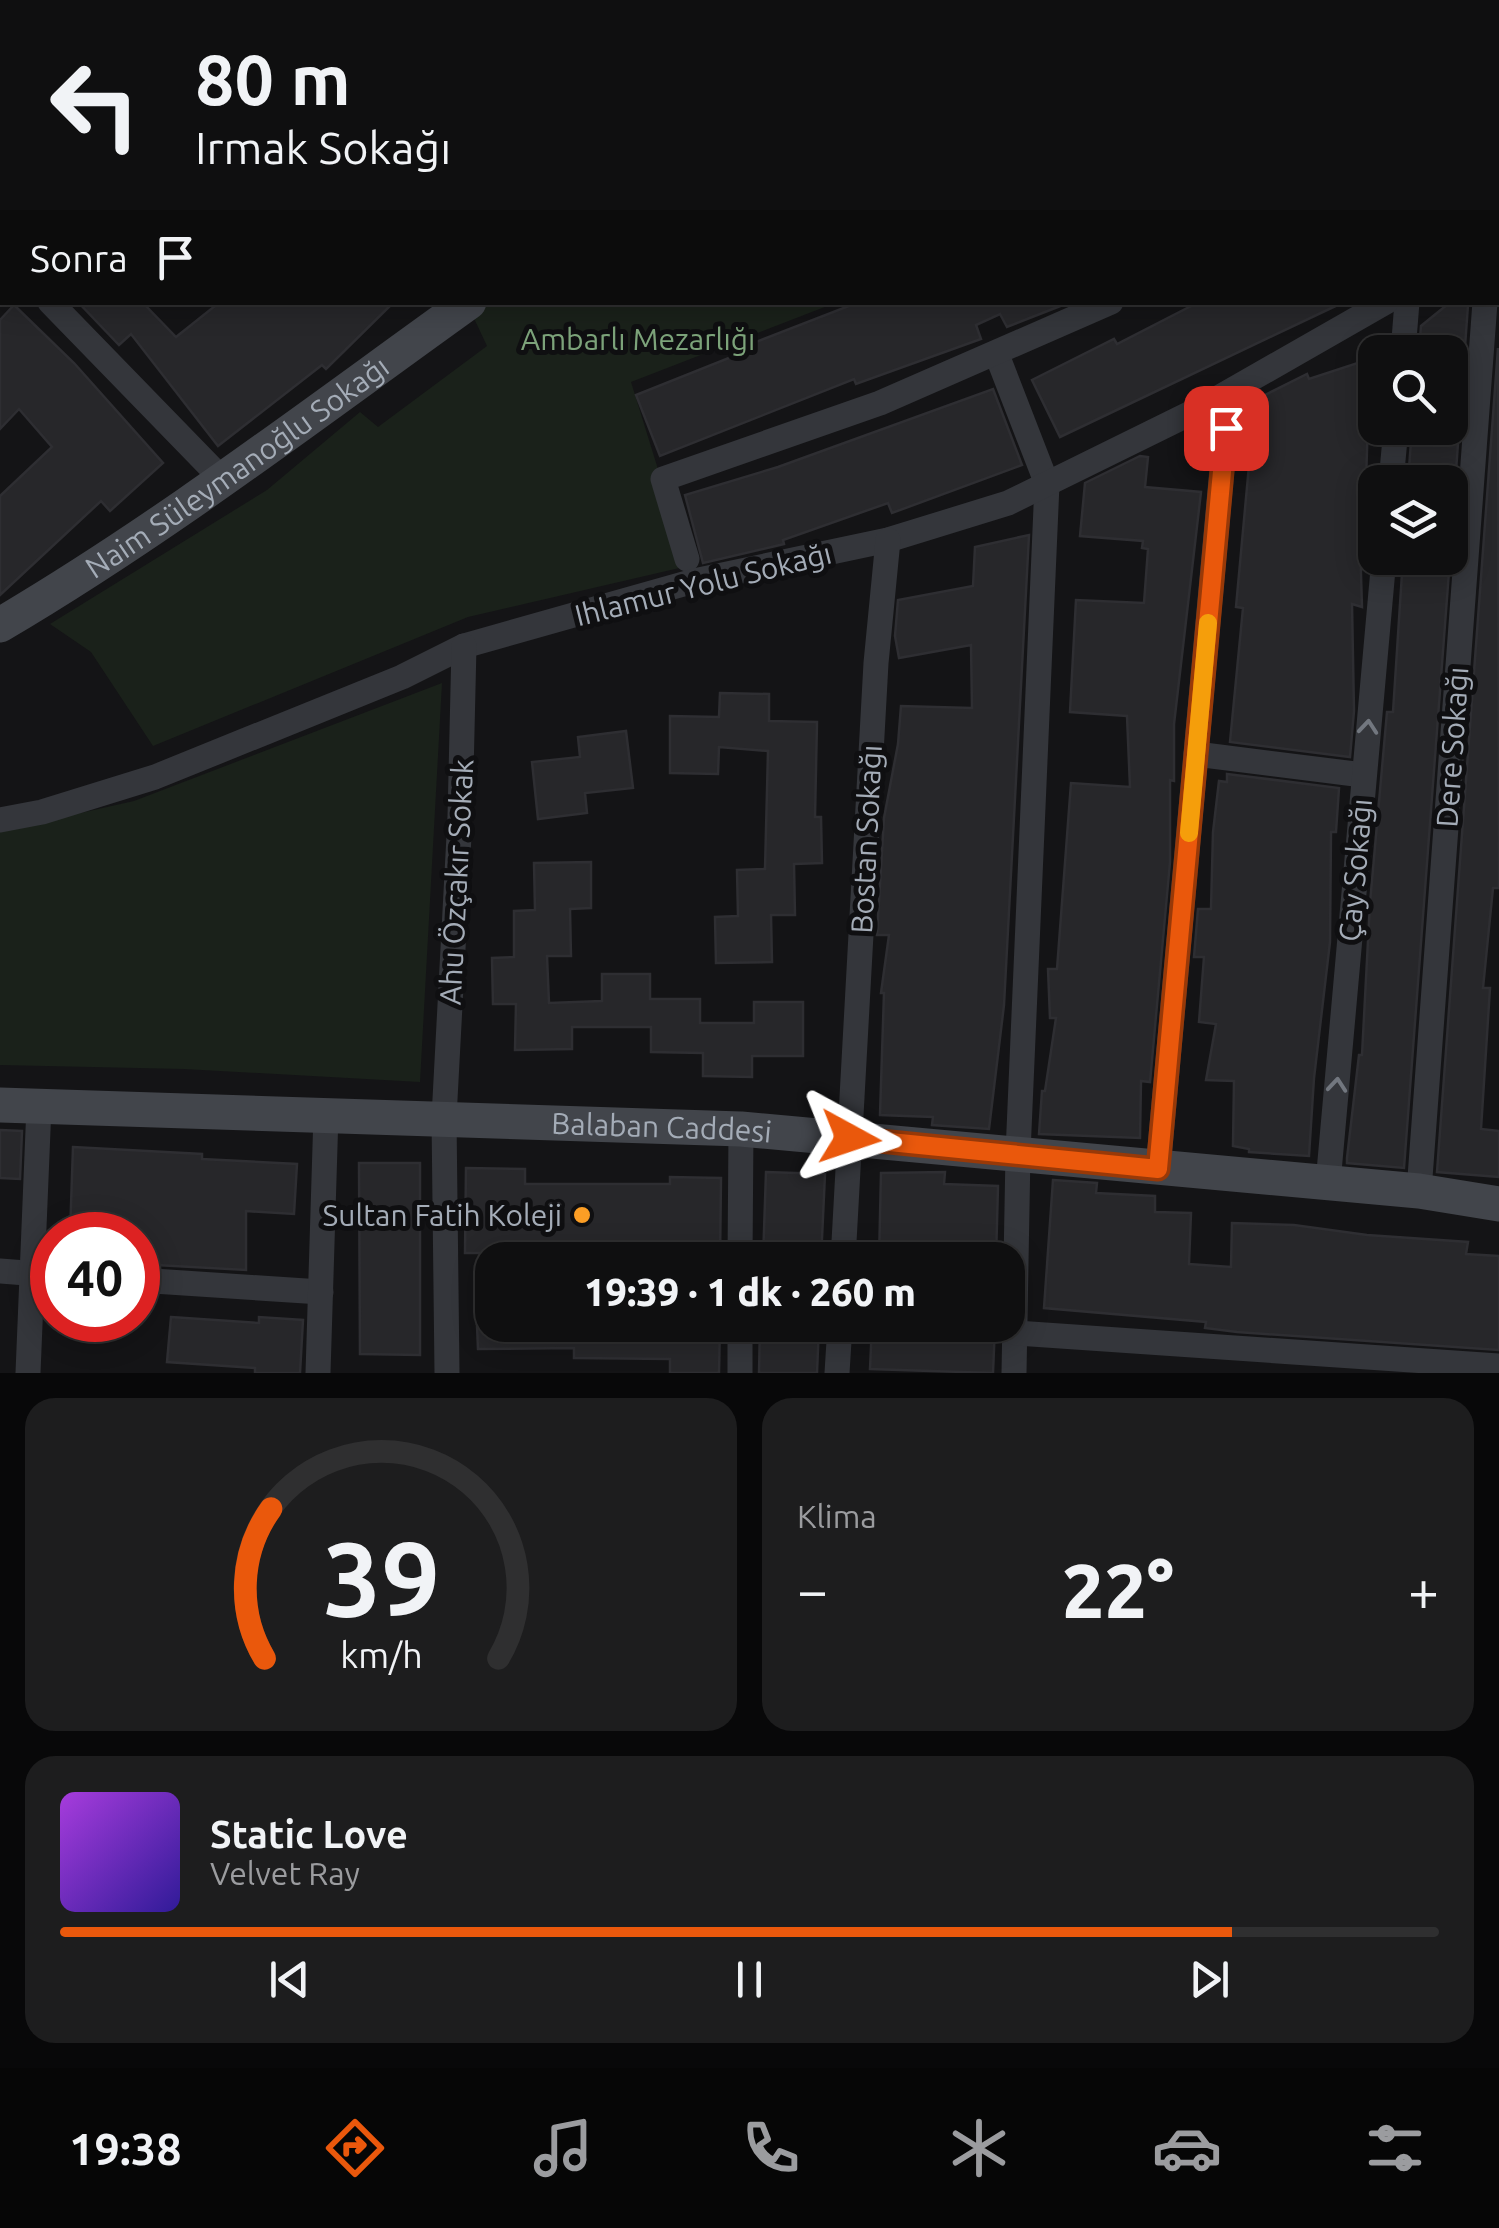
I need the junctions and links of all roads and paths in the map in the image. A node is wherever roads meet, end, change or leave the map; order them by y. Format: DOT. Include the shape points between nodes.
graph roads {
  1 [pos="53,305"];
  2 [pos="465,305"];
  3 [pos="1105,305"];
  4 [pos="1381,305"];
  5 [pos="1408,305"];
  6 [pos="1485,305"];
  7 [pos="1405,335"];
  8 [pos="996,355"];
  9 [pos="1230,392"];
  10 [pos="224,480"];
  11 [pos="1046,484"];
  12 [pos="888,540"];
  13 [pos="687,558"];
  14 [pos="1382,575"];
  15 [pos="0,625"];
  16 [pos="464,646"];
  17 [pos="1196,754"];
  18 [pos="1363,775"];
  19 [pos="0,820"];
  20 [pos="0,1105"];
  21 [pos="38,1106"];
  22 [pos="326,1114"];
  23 [pos="444,1118"];
  24 [pos="741,1129"];
  25 [pos="850,1138"];
  26 [pos="1018,1154"];
  27 [pos="1158,1169"];
  28 [pos="1328,1183"];
  29 [pos="1419,1191"];
  30 [pos="1499,1204"];
  31 [pos="41,1212"];
  32 [pos="740,1242"];
  33 [pos="844,1242"];
  34 [pos="1017,1242"];
  35 [pos="0,1272"];
  36 [pos="30,1273"];
  37 [pos="160,1281"];
  38 [pos="321,1292"];
  39 [pos="1025,1333"];
  40 [pos="32,1342"];
  41 [pos="740,1342"];
  42 [pos="839,1342"];
  43 [pos="1016,1342"];
  44 [pos="1499,1366"];
  45 [pos="28,1373"];
  46 [pos="318,1373"];
  47 [pos="447,1373"];
  48 [pos="740,1373"];
  49 [pos="837,1373"];
  50 [pos="1014,1373"];
  1 -- 10 [label="street"];
  2 -- 10 [label="street, Naim Süleymanoğlu Sokağı"];
  3 -- 8 [label="street"];
  4 -- 9 [label="street, Ihlamur Yolu Sokağı"];
  5 -- 7 [label="street"];
  6 -- 29 [label="street, Dere Sokağı"];
  8 -- 11 [label="street"];
  8 -- 13 [label="street" via="664,479"];
  9 -- 11 [label="street, Ihlamur Yolu Sokağı"];
  9 -- 17 [label="street"];
  10 -- 15 [label="street, Naim Süleymanoğlu Sokağı"];
  11 -- 12 [label="street, Ihlamur Yolu Sokağı" via="1008,503"];
  11 -- 26 [label="street"];
  12 -- 16 [label="street, Ihlamur Yolu Sokağı" via="694,581"];
  12 -- 25 [label="street, Bostan Sokağı"];
  18 -- 14 [label="street, Çay Sokağı, one-way"];
  16 -- 19 [label="street, Ihlamur Yolu Sokağı" via="402,678 155,777"];
  16 -- 23 [label="street, Ahu Özçakır Sokak"];
  17 -- 18 [label="street"];
  17 -- 27 [label="street"];
  28 -- 18 [label="street, Çay Sokağı, one-way"];
  20 -- 21 [label="street, Balaban Caddesi"];
  21 -- 22 [label="street, Balaban Caddesi"];
  21 -- 31 [label="street"];
  22 -- 23 [label="street, Balaban Caddesi"];
  22 -- 38 [label="street"];
  23 -- 24 [label="street, Balaban Caddesi"];
  23 -- 47 [label="street, Ahu Özçakır Sokak"];
  24 -- 25 [label="street, Balaban Caddesi"];
  24 -- 32 [label="street"];
  25 -- 26 [label="street, Balaban Caddesi"];
  25 -- 33 [label="street, Bostan Sokağı"];
  26 -- 27 [label="street, Balaban Caddesi"];
  26 -- 34 [label="street"];
  27 -- 28 [label="street, Balaban Caddesi"];
  28 -- 29 [label="street, Balaban Caddesi"];
  29 -- 30 [label="street, Balaban Caddesi"];
  35 -- 36 [label="street"];
  37 -- 38 [label="street"];
  38 -- 46 [label="street"];
  39 -- 44 [label="street"];
  40 -- 45 [label="street"];
  41 -- 48 [label="street"];
  42 -- 49 [label="street"];
  43 -- 50 [label="street"];
}
